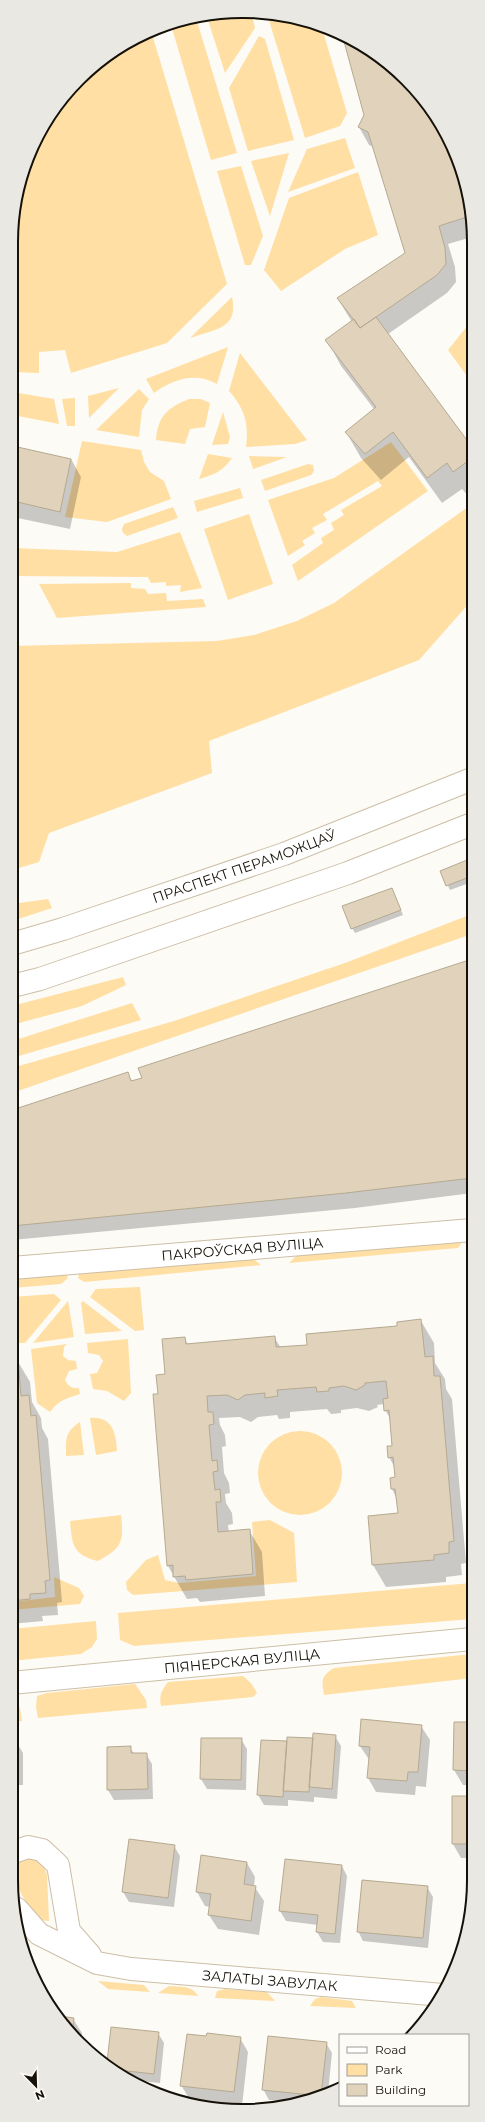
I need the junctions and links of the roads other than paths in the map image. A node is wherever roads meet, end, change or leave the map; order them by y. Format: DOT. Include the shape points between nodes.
graph roads {
  1 [pos="467,781"];
  2 [pos="467,826"];
  3 [pos="18,942"];
  4 [pos="18,984"];
  5 [pos="467,1230"];
  6 [pos="18,1268"];
  7 [pos="467,1639"];
  8 [pos="18,1682"];
  9 [pos="18,1851"];
  10 [pos="21,1913"];
  11 [pos="97,1963"];
  12 [pos="435,1994"];
  1 -- 3 [label="street, ПРАСПЕКТ ПЕРАМОЖЦАЎ" via="284,854"];
  2 -- 4 [label="street" via="348,873"];
  5 -- 6 [label="street, ПАКРОЎСКАЯ ВУЛІЦА"];
  7 -- 8 [label="street, ПІЯНЕРСКАЯ ВУЛІЦА"];
  9 -- 11 [label="street" via="28,1847 42,1850 58,1866 69,1931"];
  10 -- 11 [label="street, ЗАЛАТЫ ЗАВУЛАК" via="39,1934"];
  11 -- 12 [label="street, ЗАЛАТЫ ЗАВУЛАК" via="131,1969"];
}
